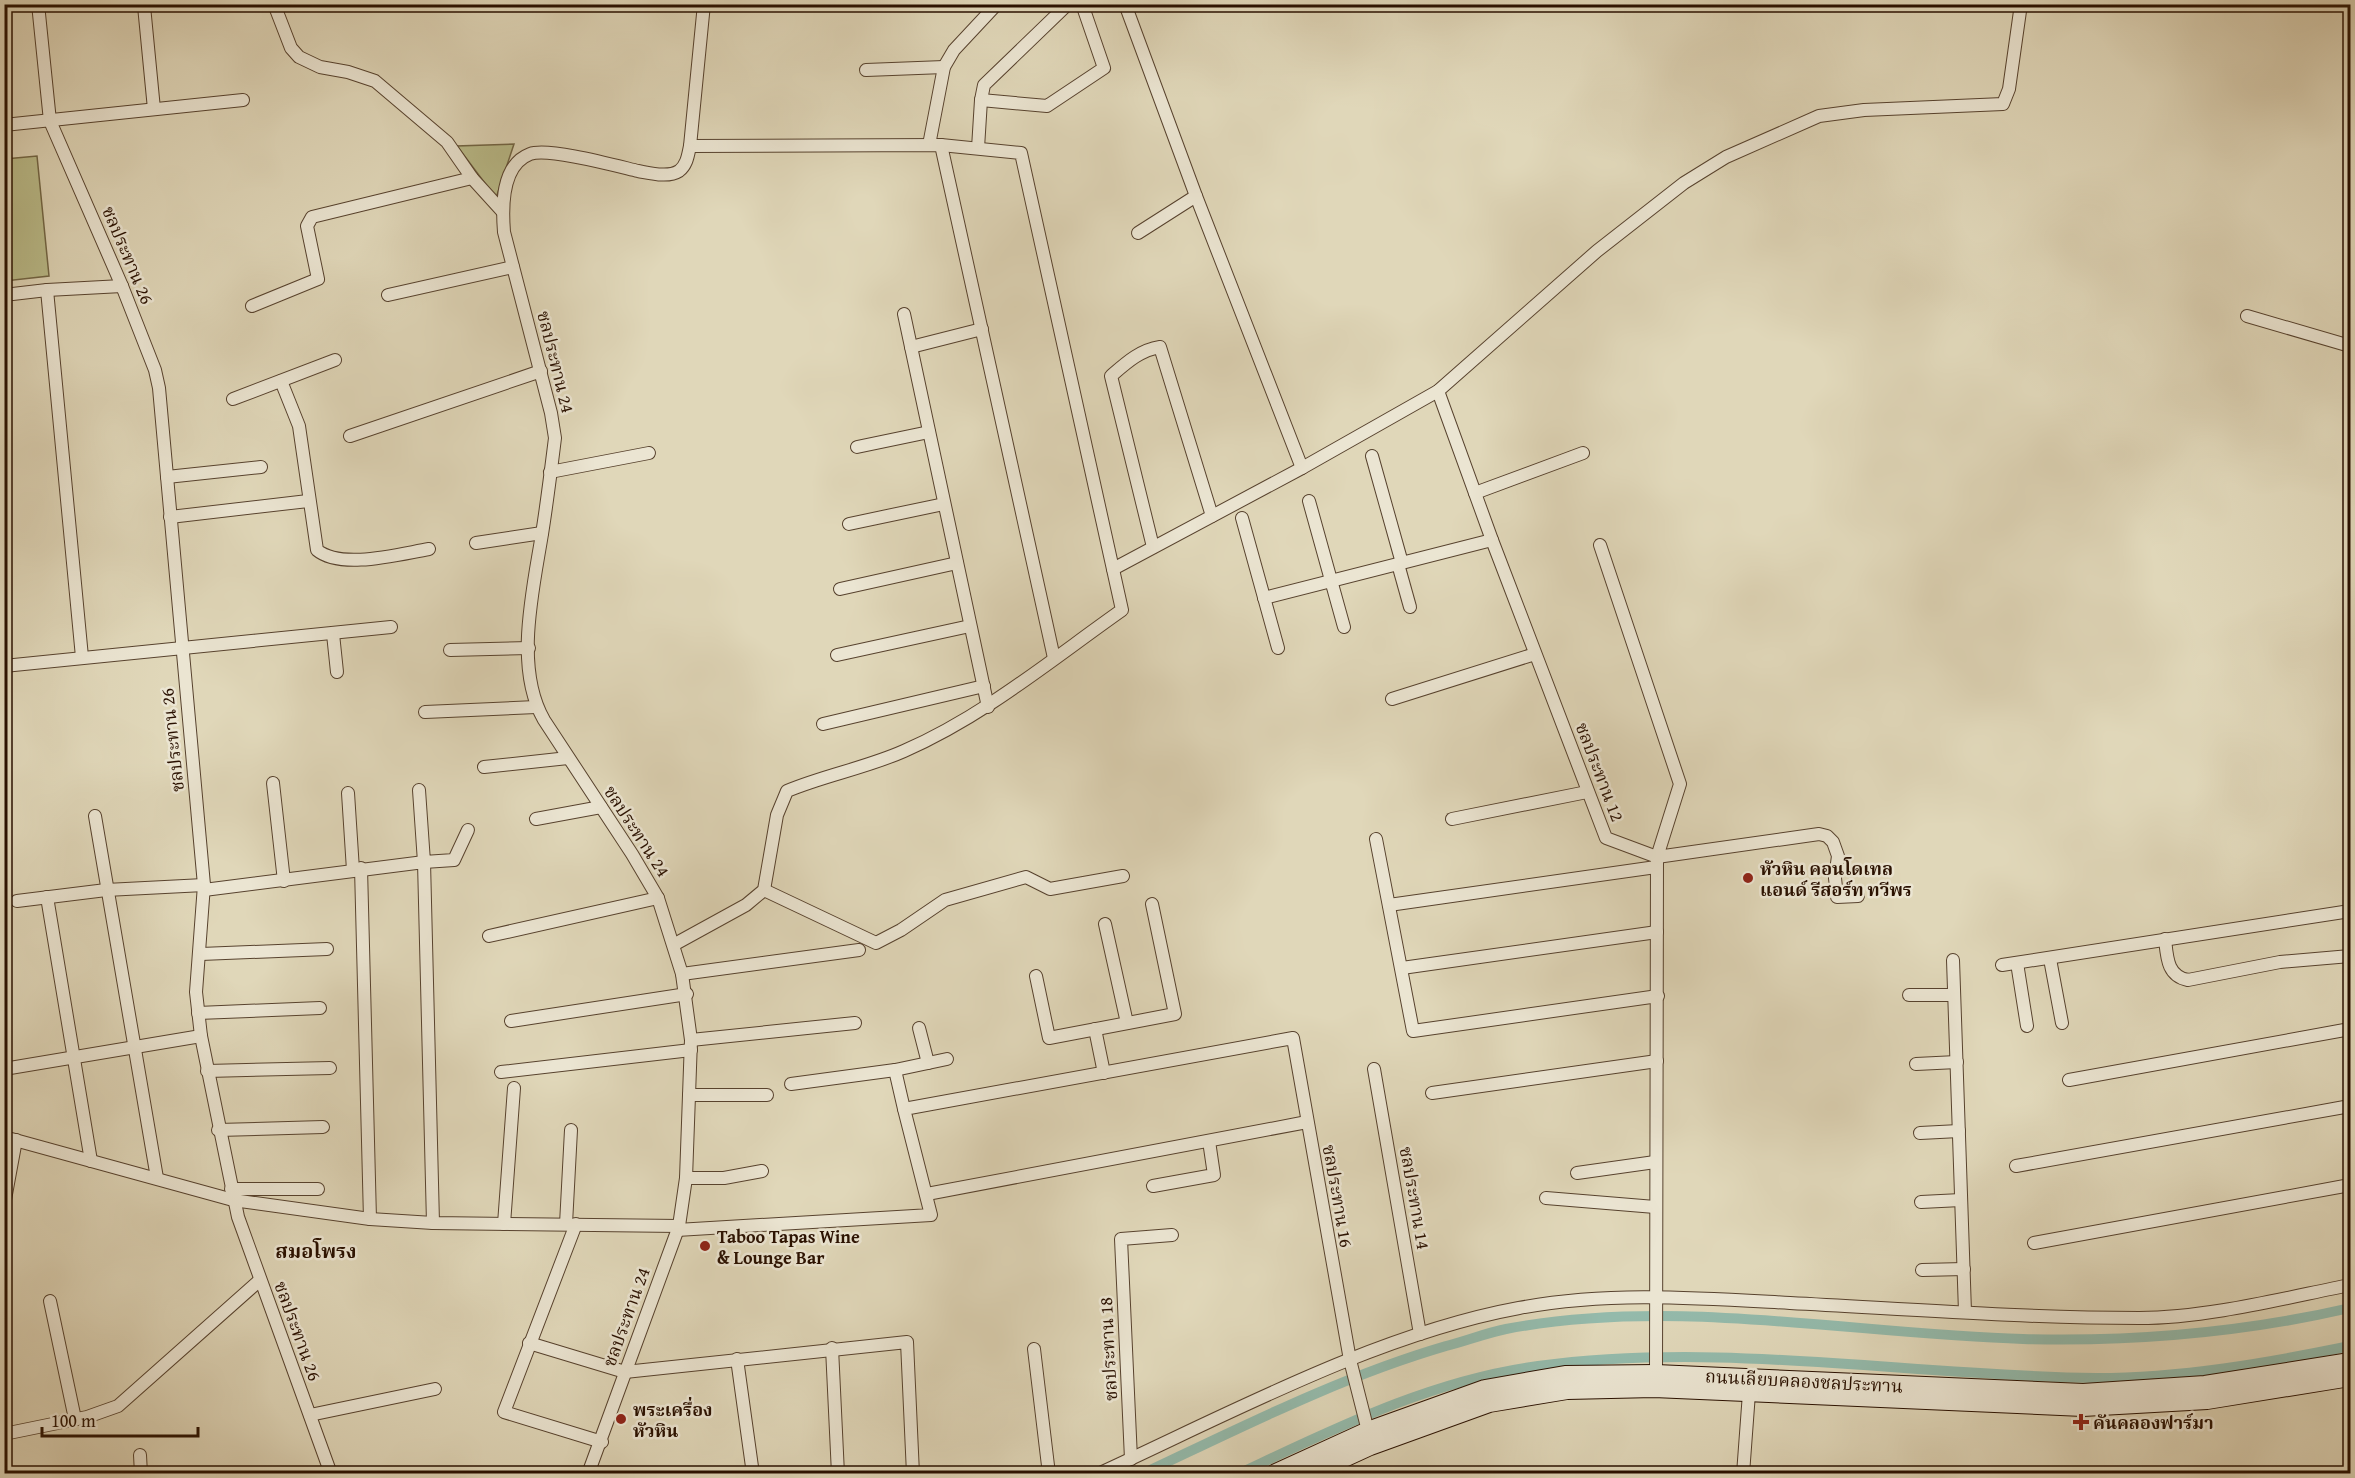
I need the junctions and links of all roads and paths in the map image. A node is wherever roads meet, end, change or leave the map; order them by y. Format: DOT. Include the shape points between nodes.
graph roads {
  1 [pos="38,4"];
  2 [pos="274,4"];
  3 [pos="704,4"];
  4 [pos="998,4"];
  5 [pos="1068,4"];
  6 [pos="1082,4"];
  7 [pos="1125,4"];
  8 [pos="2022,4"];
  9 [pos="144,6"];
  10 [pos="944,67"];
  11 [pos="866,70"];
  12 [pos="243,100"];
  13 [pos="981,100"];
  14 [pos="154,109"];
  15 [pos="50,121"];
  16 [pos="4,125"];
  17 [pos="935,145"];
  18 [pos="690,146"];
  19 [pos="978,148"];
  20 [pos="472,178"];
  21 [pos="1196,196"];
  22 [pos="502,211"];
  23 [pos="1138,233"];
  24 [pos="513,267"];
  25 [pos="122,286"];
  26 [pos="46,290"];
  27 [pos="4,295"];
  28 [pos="388,296"];
  29 [pos="252,306"];
  30 [pos="904,315"];
  31 [pos="2247,316"];
  32 [pos="982,329"];
  33 [pos="2350,346"];
  34 [pos="911,347"];
  35 [pos="336,360"];
  36 [pos="541,371"];
  37 [pos="281,381"];
  38 [pos="1438,391"];
  39 [pos="233,399"];
  40 [pos="929,432"];
  41 [pos="350,436"];
  42 [pos="856,447"];
  43 [pos="649,453"];
  44 [pos="1582,453"];
  45 [pos="1372,456"];
  46 [pos="261,467"];
  47 [pos="1302,468"];
  48 [pos="550,472"];
  49 [pos="167,477"];
  50 [pos="1475,493"];
  51 [pos="308,501"];
  52 [pos="1309,501"];
  53 [pos="944,504"];
  54 [pos="1212,516"];
  55 [pos="170,517"];
  56 [pos="1242,518"];
  57 [pos="849,524"];
  58 [pos="542,533"];
  59 [pos="1492,540"];
  60 [pos="476,543"];
  61 [pos="1600,545"];
  62 [pos="1152,547"];
  63 [pos="429,549"];
  64 [pos="957,563"];
  65 [pos="1400,563"];
  66 [pos="1113,569"];
  67 [pos="1331,581"];
  68 [pos="840,589"];
  69 [pos="1264,598"];
  70 [pos="1410,607"];
  71 [pos="970,626"];
  72 [pos="391,627"];
  73 [pos="1344,627"];
  74 [pos="333,634"];
  75 [pos="181,648"];
  76 [pos="529,648"];
  77 [pos="1278,648"];
  78 [pos="450,650"];
  79 [pos="1535,654"];
  80 [pos="837,655"];
  81 [pos="82,657"];
  82 [pos="1054,658"];
  83 [pos="4,666"];
  84 [pos="337,672"];
  85 [pos="984,686"];
  86 [pos="1392,699"];
  87 [pos="536,706"];
  88 [pos="988,707"];
  89 [pos="425,712"];
  90 [pos="823,724"];
  91 [pos="568,759"];
  92 [pos="484,767"];
  93 [pos="273,783"];
  94 [pos="419,790"];
  95 [pos="1587,792"];
  96 [pos="348,793"];
  97 [pos="601,807"];
  98 [pos="95,816"];
  99 [pos="536,819"];
  100 [pos="1452,819"];
  101 [pos="468,830"];
  102 [pos="1376,839"];
  103 [pos="424,862"];
  104 [pos="1657,862"];
  105 [pos="357,869"];
  106 [pos="1123,876"];
  107 [pos="284,881"];
  108 [pos="204,887"];
  109 [pos="106,890"];
  110 [pos="764,890"];
  111 [pos="1858,896"];
  112 [pos="47,897"];
  113 [pos="658,898"];
  114 [pos="17,901"];
  115 [pos="1152,904"];
  116 [pos="1389,905"];
  117 [pos="2350,911"];
  118 [pos="1105,924"];
  119 [pos="1658,932"];
  120 [pos="489,936"];
  121 [pos="2165,939"];
  122 [pos="675,944"];
  123 [pos="327,949"];
  124 [pos="859,950"];
  125 [pos="201,954"];
  126 [pos="2350,956"];
  127 [pos="2050,959"];
  128 [pos="1953,960"];
  129 [pos="2017,963"];
  130 [pos="2002,965"];
  131 [pos="1402,968"];
  132 [pos="682,974"];
  133 [pos="1036,976"];
  134 [pos="687,994"];
  135 [pos="1909,995"];
  136 [pos="1954,995"];
  137 [pos="1658,996"];
  138 [pos="320,1008"];
  139 [pos="198,1013"];
  140 [pos="511,1021"];
  141 [pos="855,1023"];
  142 [pos="1127,1023"];
  143 [pos="2062,1023"];
  144 [pos="2027,1026"];
  145 [pos="920,1028"];
  146 [pos="1095,1029"];
  147 [pos="2350,1029"];
  148 [pos="201,1035"];
  149 [pos="691,1045"];
  150 [pos="137,1047"];
  151 [pos="73,1058"];
  152 [pos="947,1059"];
  153 [pos="1657,1061"];
  154 [pos="1956,1062"];
  155 [pos="928,1063"];
  156 [pos="1916,1064"];
  157 [pos="330,1068"];
  158 [pos="4,1069"];
  159 [pos="1374,1069"];
  160 [pos="895,1070"];
  161 [pos="207,1071"];
  162 [pos="501,1072"];
  163 [pos="1104,1073"];
  164 [pos="2069,1080"];
  165 [pos="791,1084"];
  166 [pos="514,1088"];
  167 [pos="1432,1093"];
  168 [pos="689,1095"];
  169 [pos="767,1095"];
  170 [pos="2350,1106"];
  171 [pos="904,1109"];
  172 [pos="1307,1122"];
  173 [pos="323,1127"];
  174 [pos="218,1130"];
  175 [pos="572,1130"];
  176 [pos="1959,1131"];
  177 [pos="1920,1133"];
  178 [pos="10,1139"];
  179 [pos="1209,1141"];
  180 [pos="91,1161"];
  181 [pos="1655,1162"];
  182 [pos="2016,1166"];
  183 [pos="762,1171"];
  184 [pos="1577,1173"];
  185 [pos="158,1178"];
  186 [pos="686,1178"];
  187 [pos="2350,1185"];
  188 [pos="1152,1186"];
  189 [pos="318,1189"];
  190 [pos="232,1194"];
  191 [pos="927,1194"];
  192 [pos="1546,1198"];
  193 [pos="1961,1200"];
  194 [pos="1921,1202"];
  195 [pos="4,1205"];
  196 [pos="1655,1207"];
  197 [pos="370,1219"];
  198 [pos="433,1223"];
  199 [pos="504,1224"];
  200 [pos="571,1224"];
  201 [pos="678,1228"];
  202 [pos="1172,1235"];
  203 [pos="2034,1243"];
  204 [pos="1964,1269"];
  205 [pos="1922,1270"];
  206 [pos="260,1280"];
  207 [pos="2350,1285"];
  208 [pos="1657,1296"];
  209 [pos="50,1301"];
  210 [pos="1965,1312"];
  211 [pos="1420,1334"];
  212 [pos="529,1343"];
  213 [pos="832,1348"];
  214 [pos="1034,1348"];
  215 [pos="737,1359"];
  216 [pos="1350,1360"];
  217 [pos="2350,1362"];
  218 [pos="625,1372"];
  219 [pos="1656,1374"];
  220 [pos="2350,1377"];
  221 [pos="435,1389"];
  222 [pos="1749,1393"];
  223 [pos="310,1415"];
  224 [pos="75,1419"];
  225 [pos="1368,1431"];
  226 [pos="4,1434"];
  227 [pos="602,1442"];
  228 [pos="140,1455"];
  229 [pos="1131,1459"];
  230 [pos="141,1473"];
  231 [pos="331,1473"];
  232 [pos="588,1473"];
  233 [pos="753,1473"];
  234 [pos="838,1473"];
  235 [pos="913,1473"];
  236 [pos="1049,1473"];
  237 [pos="1098,1473"];
  238 [pos="1274,1473"];
  239 [pos="1309,1473"];
  240 [pos="1743,1473"];
  1 -- 15 [label="street, ชลประทาน 26"];
  2 -- 20 [label="street" via="298,57 320,67 375,81 447,142"];
  3 -- 18 [label="street"];
  4 -- 10 [label="street" via="954,50"];
  5 -- 13 [label="street" via="984,85"];
  6 -- 13 [label="street" via="1104,68 1047,105"];
  7 -- 21 [label="street"];
  8 -- 38 [label="street" via="2009,89 2002,104 1864,110 1819,116 1726,157 1684,183 1597,251"];
  9 -- 14 [label="street"];
  10 -- 11 [label="street"];
  10 -- 17 [label="street"];
  12 -- 14 [label="street"];
  13 -- 19 [label="street"];
  14 -- 15 [label="street"];
  15 -- 16 [label="street"];
  15 -- 25 [label="street, ชลประทาน 26"];
  17 -- 18 [label="street"];
  17 -- 19 [label="street"];
  17 -- 32 [label="street"];
  18 -- 22 [label="street" via="686,163 670,174 551,153 531,154 512,170"];
  19 -- 66 [label="street" via="1021,153"];
  20 -- 22 [label="street"];
  20 -- 29 [label="street" via="312,217 307,226 318,279"];
  21 -- 23 [label="street"];
  21 -- 47 [label="street"];
  22 -- 24 [label="street, ชลประทาน 24"];
  24 -- 28 [label="street"];
  24 -- 36 [label="street, ชลประทาน 24"];
  25 -- 26 [label="street"];
  25 -- 49 [label="street, ชลประทาน 26" via="155,370"];
  26 -- 27 [label="street"];
  26 -- 81 [label="street"];
  30 -- 34 [label="street"];
  31 -- 33 [label="street"];
  32 -- 34 [label="street"];
  32 -- 82 [label="street"];
  34 -- 40 [label="street"];
  35 -- 37 [label="street"];
  36 -- 41 [label="street"];
  36 -- 48 [label="street, ชลประทาน 24" via="555,438"];
  37 -- 39 [label="street"];
  37 -- 51 [label="street" via="299,426"];
  38 -- 47 [label="street"];
  38 -- 50 [label="street, ชลประทาน 12"];
  40 -- 42 [label="street"];
  40 -- 53 [label="street"];
  43 -- 48 [label="street"];
  44 -- 50 [label="street"];
  45 -- 65 [label="street"];
  46 -- 49 [label="street"];
  47 -- 54 [label="street"];
  48 -- 58 [label="street, ชลประทาน 24"];
  49 -- 55 [label="street, ชลประทาน 26"];
  50 -- 59 [label="street, ชลประทาน 12"];
  51 -- 55 [label="street"];
  51 -- 63 [label="street" via="314,541 322,554 356,561"];
  52 -- 67 [label="street"];
  53 -- 57 [label="street"];
  53 -- 64 [label="street"];
  54 -- 62 [label="street"];
  54 -- 62 [label="street" via="1160,347 1150,348 1111,376"];
  55 -- 75 [label="street, ชลประทาน 26"];
  56 -- 69 [label="street"];
  58 -- 60 [label="street"];
  58 -- 76 [label="street, ชลประทาน 24" via="531,594"];
  59 -- 65 [label="street"];
  59 -- 79 [label="street, ชลประทาน 12"];
  61 -- 104 [label="street" via="1680,784"];
  62 -- 66 [label="street"];
  64 -- 68 [label="street"];
  64 -- 71 [label="street"];
  65 -- 67 [label="street"];
  65 -- 70 [label="street"];
  66 -- 82 [label="street" via="1122,610"];
  67 -- 69 [label="street"];
  67 -- 73 [label="street"];
  69 -- 77 [label="street"];
  71 -- 80 [label="street"];
  71 -- 85 [label="street"];
  72 -- 74 [label="street"];
  74 -- 75 [label="street"];
  74 -- 84 [label="street"];
  75 -- 81 [label="street"];
  75 -- 108 [label="street, ชลประทาน 26"];
  76 -- 78 [label="street"];
  76 -- 87 [label="street, ชลประทาน 24"];
  79 -- 86 [label="street"];
  79 -- 95 [label="street, ชลประทาน 12"];
  81 -- 83 [label="street"];
  82 -- 88 [label="street"];
  85 -- 88 [label="street"];
  85 -- 90 [label="street"];
  87 -- 89 [label="street"];
  87 -- 91 [label="street, ชลประทาน 24"];
  88 -- 110 [label="street" via="902,752 787,792 777,815"];
  91 -- 92 [label="street"];
  91 -- 97 [label="street, ชลประทาน 24"];
  93 -- 107 [label="street"];
  94 -- 103 [label="street"];
  95 -- 100 [label="street"];
  95 -- 104 [label="street, ชลประทาน 12" via="1606,838"];
  96 -- 105 [label="street"];
  97 -- 99 [label="street"];
  97 -- 113 [label="street, ชลประทาน 24"];
  98 -- 109 [label="street"];
  101 -- 103 [label="street" via="454,861"];
  102 -- 116 [label="street"];
  103 -- 105 [label="street"];
  103 -- 198 [label="street"];
  104 -- 111 [label="street" via="1819,834 1827,836 1836,850 1837,897"];
  104 -- 116 [label="street"];
  104 -- 119 [label="street"];
  105 -- 107 [label="street"];
  105 -- 197 [label="street"];
  106 -- 110 [label="street" via="1050,889 1026,877 945,900 876,943"];
  107 -- 108 [label="street"];
  108 -- 109 [label="street"];
  108 -- 125 [label="street, ชลประทาน 26"];
  109 -- 112 [label="street"];
  109 -- 150 [label="street"];
  110 -- 122 [label="street" via="746,905"];
  112 -- 114 [label="street"];
  112 -- 151 [label="street"];
  113 -- 120 [label="street"];
  113 -- 122 [label="street, ชลประทาน 24"];
  115 -- 142 [label="street" via="1175,1014"];
  116 -- 131 [label="street"];
  117 -- 121 [label="street"];
  118 -- 142 [label="street"];
  119 -- 131 [label="street"];
  119 -- 137 [label="street"];
  121 -- 126 [label="street" via="2170,969 2188,980 2280,962"];
  121 -- 127 [label="street"];
  122 -- 132 [label="street, ชลประทาน 24"];
  123 -- 125 [label="street"];
  124 -- 132 [label="street"];
  125 -- 139 [label="street, ชลประทาน 26" via="196,992"];
  127 -- 129 [label="street"];
  127 -- 143 [label="street"];
  128 -- 136 [label="street"];
  129 -- 130 [label="street"];
  129 -- 144 [label="street"];
  131 -- 137 [label="street" via="1413,1031"];
  132 -- 134 [label="street, ชลประทาน 24"];
  133 -- 146 [label="street" via="1049,1038"];
  134 -- 140 [label="street"];
  134 -- 149 [label="street, ชลประทาน 24"];
  135 -- 136 [label="street"];
  136 -- 154 [label="street"];
  137 -- 153 [label="street"];
  138 -- 139 [label="street"];
  139 -- 148 [label="street, ชลประทาน 26"];
  141 -- 149 [label="street"];
  142 -- 146 [label="street"];
  145 -- 155 [label="street"];
  146 -- 163 [label="street"];
  147 -- 164 [label="street"];
  148 -- 150 [label="street"];
  148 -- 161 [label="street, ชลประทาน 26"];
  149 -- 162 [label="street"];
  149 -- 168 [label="street, ชลประทาน 24"];
  150 -- 151 [label="street"];
  150 -- 185 [label="street"];
  151 -- 158 [label="street"];
  151 -- 180 [label="street"];
  152 -- 155 [label="street"];
  153 -- 167 [label="street"];
  153 -- 181 [label="street"];
  154 -- 156 [label="street"];
  154 -- 176 [label="street"];
  155 -- 160 [label="street"];
  157 -- 161 [label="street"];
  159 -- 211 [label="street, ชลประทาน 14"];
  160 -- 165 [label="street"];
  160 -- 171 [label="street"];
  161 -- 174 [label="street, ชลประทาน 26"];
  163 -- 171 [label="street"];
  163 -- 172 [label="street, ชลประทาน 16" via="1293,1038"];
  166 -- 199 [label="street"];
  168 -- 169 [label="street"];
  168 -- 186 [label="street, ชลประทาน 24"];
  170 -- 182 [label="street"];
  171 -- 191 [label="street"];
  172 -- 179 [label="street"];
  172 -- 216 [label="street, ชลประทาน 16"];
  173 -- 174 [label="street"];
  174 -- 190 [label="street, ชลประทาน 26"];
  175 -- 200 [label="street"];
  176 -- 177 [label="street"];
  176 -- 193 [label="street"];
  178 -- 180 [label="street"];
  178 -- 195 [label="street"];
  179 -- 188 [label="street" via="1214,1175"];
  179 -- 191 [label="street"];
  180 -- 185 [label="street"];
  181 -- 184 [label="street"];
  181 -- 196 [label="street"];
  183 -- 186 [label="street" via="724,1178"];
  185 -- 190 [label="street"];
  186 -- 201 [label="street, ชลประทาน 24"];
  187 -- 203 [label="street"];
  189 -- 190 [label="street"];
  190 -- 197 [label="street"];
  190 -- 206 [label="street, ชลประทาน 26"];
  191 -- 201 [label="street" via="931,1215"];
  192 -- 196 [label="street"];
  193 -- 194 [label="street"];
  193 -- 204 [label="street"];
  196 -- 208 [label="street"];
  197 -- 198 [label="street"];
  198 -- 199 [label="street"];
  199 -- 200 [label="street"];
  200 -- 201 [label="street"];
  200 -- 212 [label="street"];
  201 -- 218 [label="street, ชลประทาน 24"];
  202 -- 229 [label="street, ชลประทาน 18" via="1121,1239"];
  204 -- 205 [label="street"];
  204 -- 210 [label="street"];
  206 -- 223 [label="street, ชลประทาน 26"];
  206 -- 224 [label="street" via="135,1394 118,1406"];
  207 -- 210 [label="street" via="2241,1307 2144,1318"];
  208 -- 210 [label="street"];
  208 -- 211 [label="street" via="1517,1308"];
  208 -- 219 [label="street"];
  209 -- 224 [label="street"];
  211 -- 216 [label="street"];
  212 -- 218 [label="street"];
  212 -- 227 [label="street" via="504,1412"];
  213 -- 215 [label="street"];
  213 -- 234 [label="street"];
  213 -- 235 [label="street" via="907,1342"];
  214 -- 236 [label="street"];
  215 -- 218 [label="street"];
  215 -- 233 [label="street"];
  216 -- 225 [label="street, ชลประทาน 16"];
  216 -- 229 [label="street"];
  217 -- 219 [label="street, ถนนเลียบคลองชลประทาน" via="2205,1385 2083,1393"];
  218 -- 227 [label="street, ชลประทาน 24"];
  219 -- 225 [label="street, ถนนเลียบคลองชลประทาน" via="1533,1379 1485,1389"];
  220 -- 222 [label="street, ถนนเลียบคลองชลประทาน" via="2283,1390 2143,1406 1974,1404"];
  221 -- 223 [label="street"];
  222 -- 239 [label="street, ถนนเลียบคลองชลประทาน" via="1605,1387 1536,1394 1489,1403 1370,1446"];
  222 -- 240 [label="street"];
  223 -- 231 [label="street, ชลประทาน 26"];
  224 -- 226 [label="street"];
  225 -- 238 [label="street, ถนนเลียบคลองชลประทาน"];
  227 -- 232 [label="street, ชลประทาน 24"];
  228 -- 230 [label="street"];
  229 -- 237 [label="street"];
}
